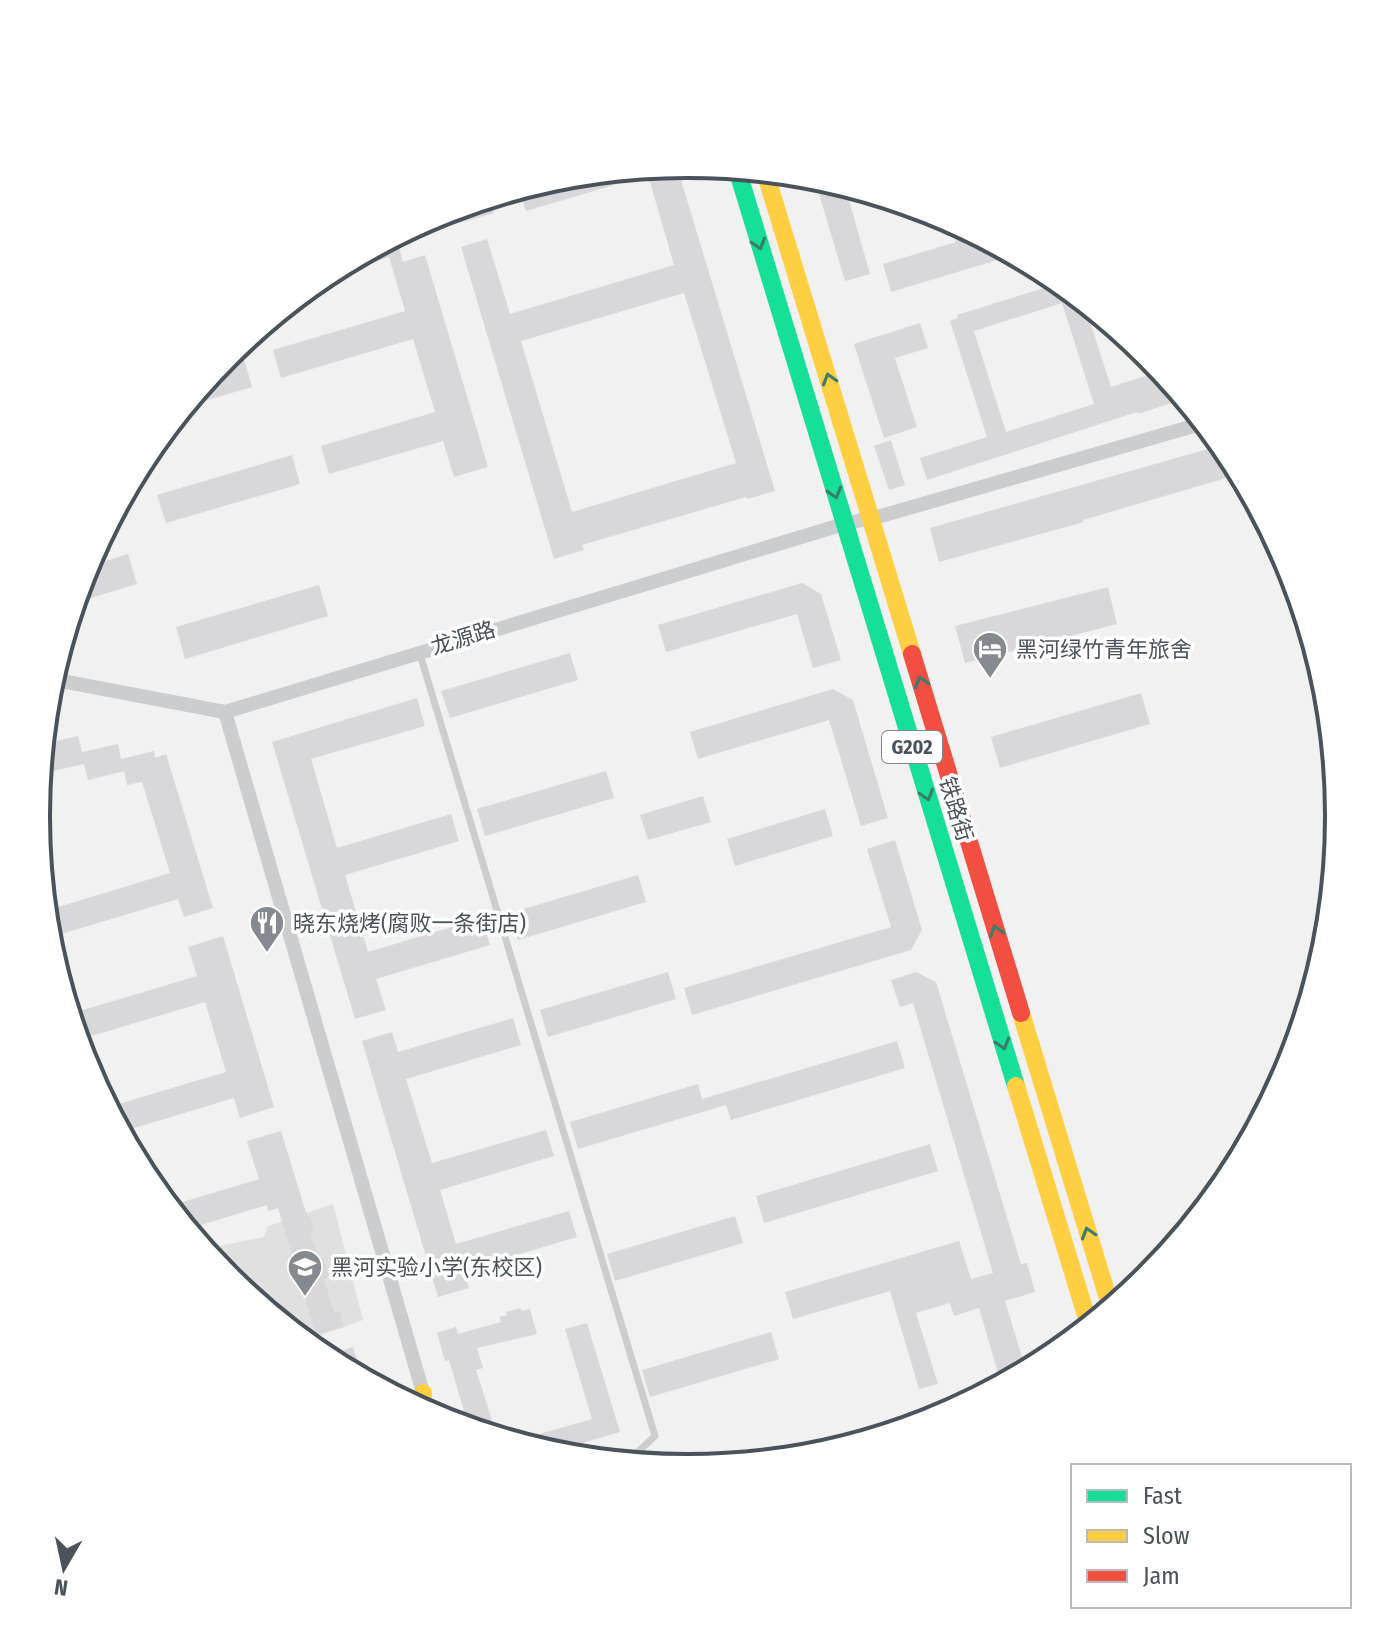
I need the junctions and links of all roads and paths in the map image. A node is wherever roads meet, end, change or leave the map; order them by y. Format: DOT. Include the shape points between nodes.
graph roads {
  1 [pos="741,181"];
  2 [pos="769,184"];
  3 [pos="1192,427"];
  4 [pos="871,519"];
  5 [pos="844,524"];
  6 [pos="419,651"];
  7 [pos="65,682"];
  8 [pos="225,712"];
  9 [pos="1107,1296"];
  10 [pos="1086,1314"];
  11 [pos="420,1394"];
  12 [pos="639,1451"];
  1 -- 5 [label="main road, 铁路街 / G202, one-way"];
  4 -- 2 [label="main road, 铁路街 / G202, one-way"];
  3 -- 4 [label="street, 龙源路"];
  4 -- 5 [label="street, 龙源路"];
  9 -- 4 [label="main road, 铁路街 / G202, one-way"];
  5 -- 6 [label="street, 龙源路"];
  5 -- 10 [label="main road, 铁路街 / G202, one-way"];
  6 -- 8 [label="street, 龙源路"];
  6 -- 12 [label="lane" via="655,1436"];
  7 -- 8 [label="street, 龙源路"];
  8 -- 11 [label="street"];
}
